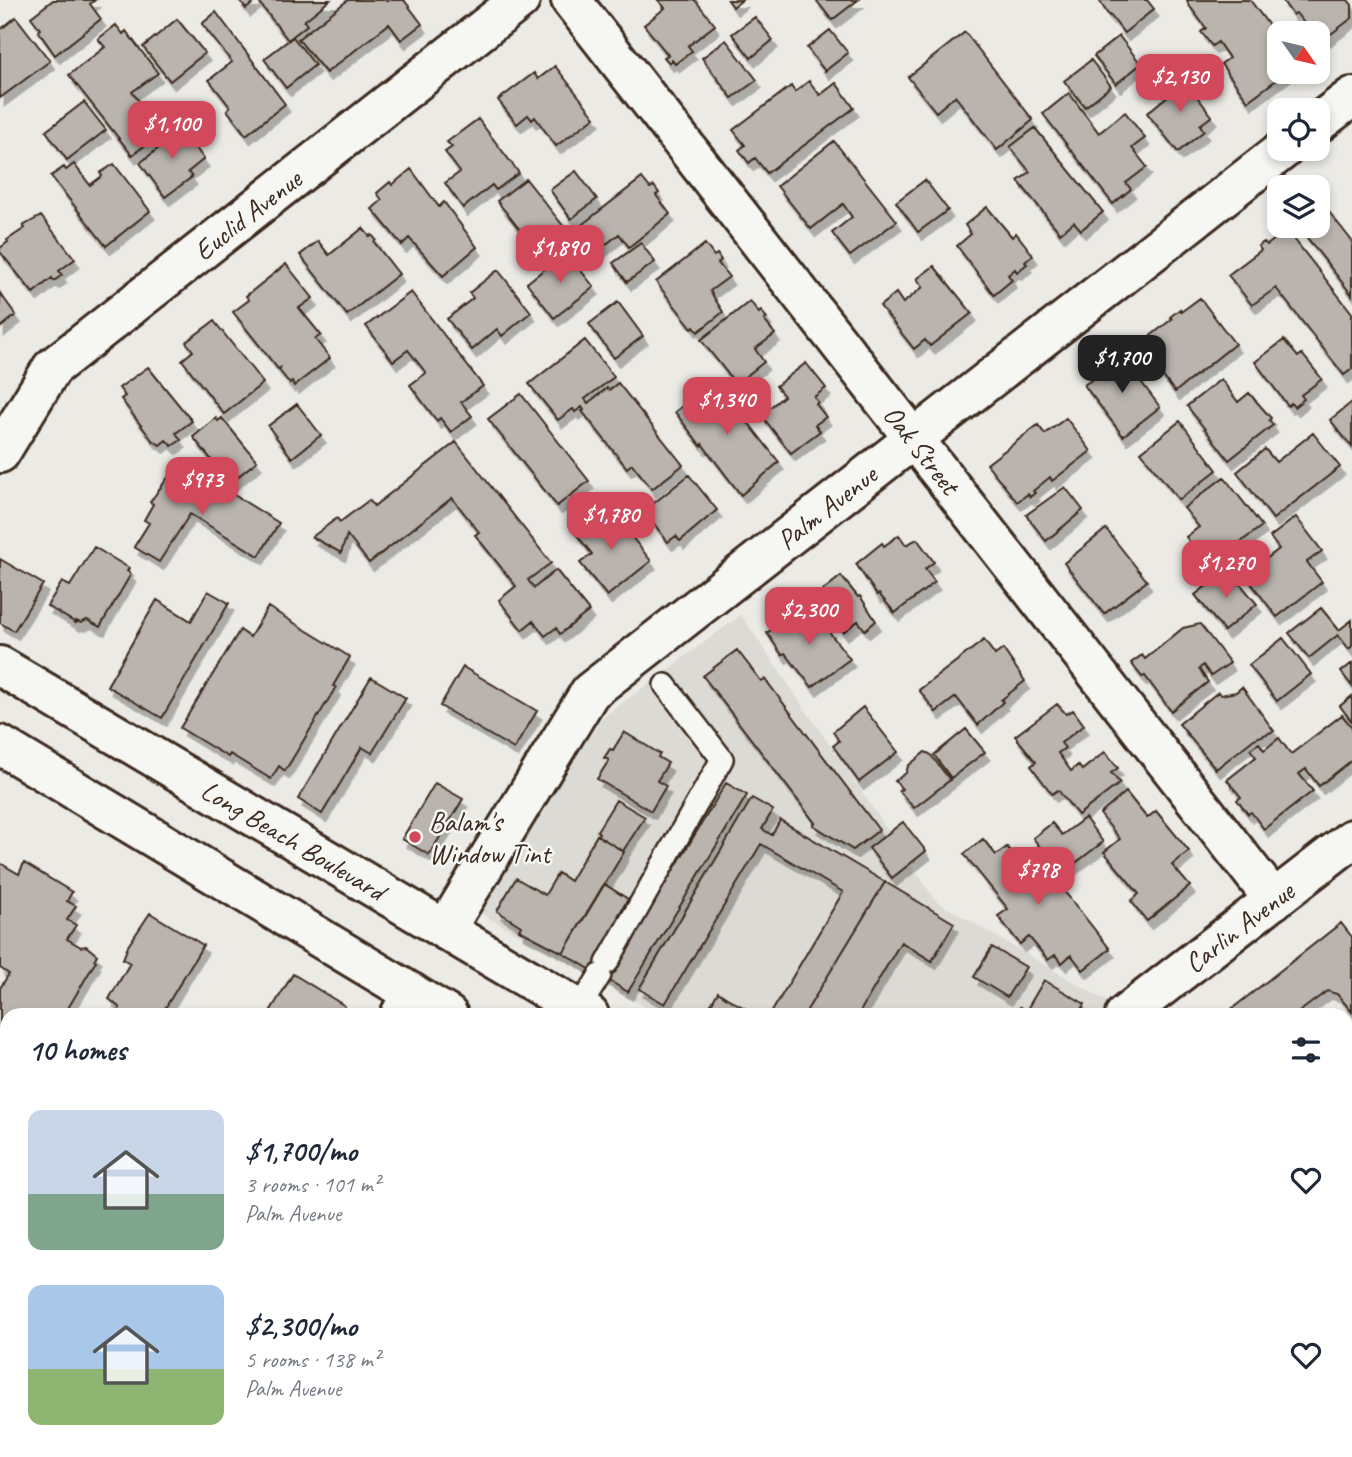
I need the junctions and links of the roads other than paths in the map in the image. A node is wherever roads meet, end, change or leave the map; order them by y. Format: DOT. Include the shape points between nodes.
graph roads {
  1 [pos="571,0"];
  2 [pos="516,1"];
  3 [pos="1352,97"];
  4 [pos="1330,114"];
  5 [pos="1269,161"];
  6 [pos="914,440"];
  7 [pos="0,453"];
  8 [pos="0,666"];
  9 [pos="665,685"];
  10 [pos="0,745"];
  11 [pos="1348,851"];
  12 [pos="1274,900"];
  13 [pos="445,930"];
  14 [pos="406,1004"];
  15 [pos="577,1008"];
  16 [pos="586,1008"];
  17 [pos="1134,1008"];
  1 -- 6 [label="street, Oak Street"];
  2 -- 7 [label="street, Euclid Avenue" via="52,368"];
  3 -- 4 [label="street"];
  5 -- 6 [label="street, Palm Avenue"];
  6 -- 12 [label="street, Oak Street"];
  6 -- 13 [label="street, Palm Avenue" via="586,696"];
  8 -- 13 [label="street, Long Beach Boulevard"];
  9 -- 16 [label="lane" via="722,759 603,969"];
  10 -- 14 [label="street"];
  11 -- 12 [label="street, Carlin Avenue"];
  12 -- 17 [label="street, Carlin Avenue"];
  13 -- 15 [label="street, Long Beach Boulevard"];
}
